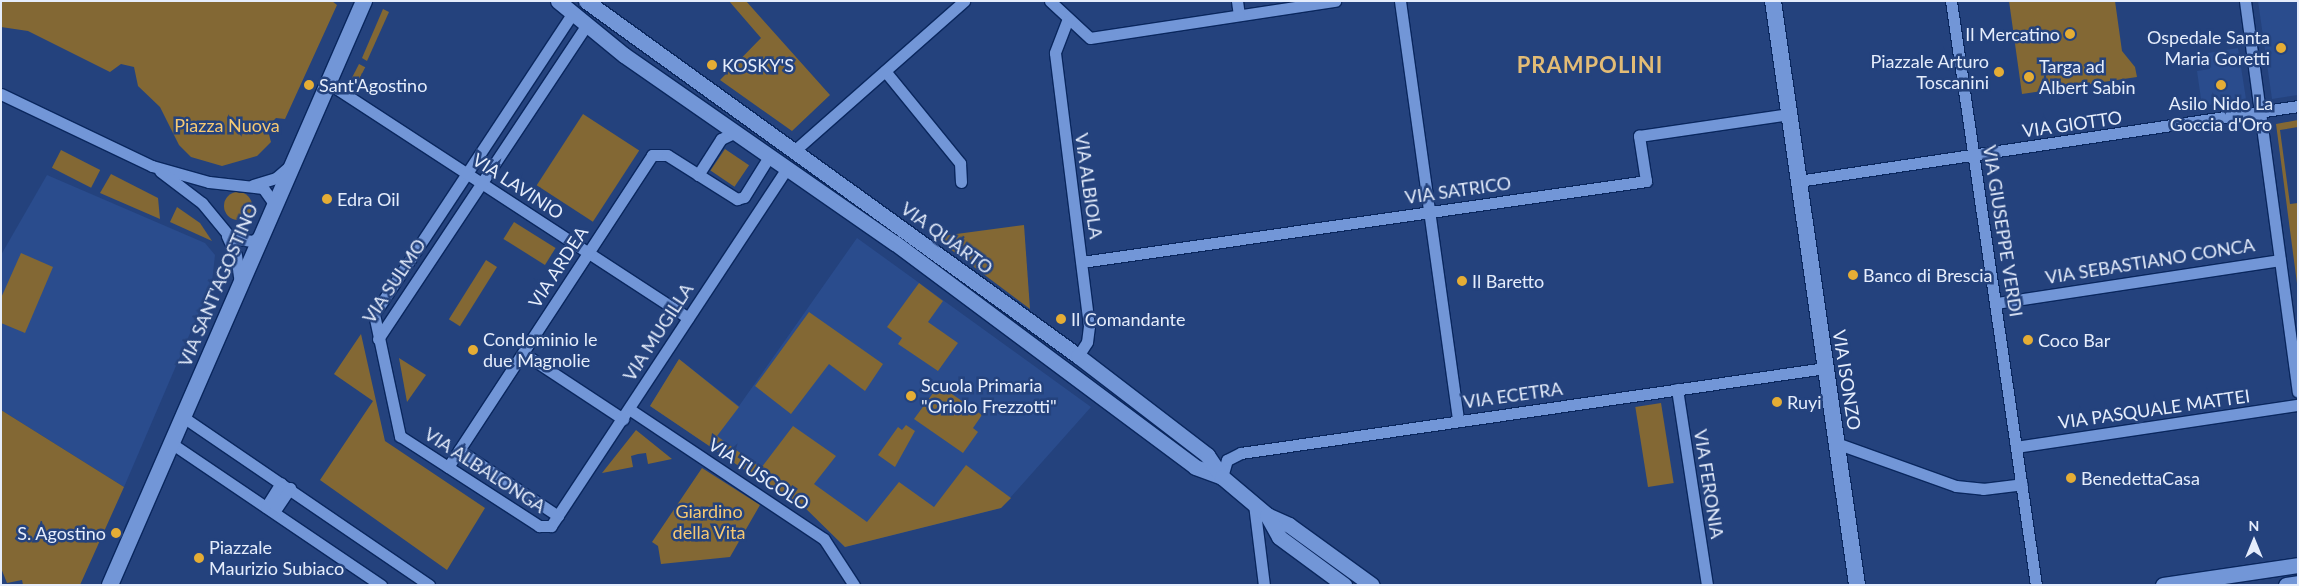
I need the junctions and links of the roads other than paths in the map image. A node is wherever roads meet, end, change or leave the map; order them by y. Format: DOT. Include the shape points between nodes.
graph roads {
  1 [pos="364,1"];
  2 [pos="558,1"];
  3 [pos="581,1"];
  4 [pos="964,1"];
  5 [pos="1050,1"];
  6 [pos="1237,1"];
  7 [pos="1335,1"];
  8 [pos="1400,1"];
  9 [pos="1773,1"];
  10 [pos="1951,1"];
  11 [pos="2245,1"];
  12 [pos="592,6"];
  13 [pos="572,14"];
  14 [pos="1239,15"];
  15 [pos="1067,21"];
  16 [pos="586,25"];
  17 [pos="884,71"];
  18 [pos="328,83"];
  19 [pos="1,94"];
  20 [pos="2298,106"];
  21 [pos="2261,112"];
  22 [pos="1788,114"];
  23 [pos="736,132"];
  24 [pos="794,151"];
  25 [pos="770,155"];
  26 [pos="1973,155"];
  27 [pos="292,164"];
  28 [pos="152,166"];
  29 [pos="788,167"];
  30 [pos="467,174"];
  31 [pos="698,175"];
  32 [pos="1798,181"];
  33 [pos="480,182"];
  34 [pos="961,182"];
  35 [pos="252,185"];
  36 [pos="274,205"];
  37 [pos="1429,212"];
  38 [pos="226,234"];
  39 [pos="262,234"];
  40 [pos="588,253"];
  41 [pos="2280,260"];
  42 [pos="1082,262"];
  43 [pos="238,290"];
  44 [pos="1996,303"];
  45 [pos="688,318"];
  46 [pos="378,339"];
  47 [pos="523,353"];
  48 [pos="1078,356"];
  49 [pos="1824,368"];
  50 [pos="1066,370"];
  51 [pos="1677,389"];
  52 [pos="2298,391"];
  53 [pos="2298,405"];
  54 [pos="626,414"];
  55 [pos="183,417"];
  56 [pos="1458,421"];
  57 [pos="172,443"];
  58 [pos="1836,443"];
  59 [pos="2016,447"];
  60 [pos="459,450"];
  61 [pos="448,467"];
  62 [pos="1222,478"];
  63 [pos="2022,484"];
  64 [pos="285,486"];
  65 [pos="1254,504"];
  66 [pos="270,510"];
  67 [pos="1267,515"];
  68 [pos="558,516"];
  69 [pos="2298,565"];
  70 [pos="2298,583"];
  71 [pos="110,585"];
  72 [pos="381,585"];
  73 [pos="429,585"];
  74 [pos="854,585"];
  75 [pos="1264,585"];
  76 [pos="1344,585"];
  77 [pos="1372,585"];
  78 [pos="1708,585"];
  79 [pos="1857,585"];
  80 [pos="2036,585"];
  81 [pos="2163,585"];
  82 [pos="2286,585"];
  1 -- 18 [label="main road, VIA SANT'AGOSTINO"];
  2 -- 13 [label="street, VIA QUARTO"];
  3 -- 13 [label="street"];
  4 -- 17 [label="street"];
  5 -- 15 [label="street"];
  6 -- 14 [label="street"];
  7 -- 14 [label="street"];
  8 -- 37 [label="street"];
  9 -- 22 [label="main road, VIA ISONZO"];
  10 -- 26 [label="street, VIA GIUSEPPE VERDI"];
  11 -- 21 [label="street"];
  12 -- 16 [label="street, VIA QUARTO"];
  12 -- 24 [label="street, VIA QUARTO"];
  13 -- 16 [label="street, VIA QUARTO"];
  13 -- 30 [label="street, VIA SULMO"];
  14 -- 15 [label="street" via="1090,38"];
  15 -- 42 [label="street, VIA ALBIOLA" via="1057,41 1056,66"];
  16 -- 23 [label="street, VIA QUARTO"];
  16 -- 33 [label="street, VIA SULMO"];
  17 -- 24 [label="street"];
  17 -- 34 [label="street" via="960,163"];
  18 -- 27 [label="main road, VIA SANT'AGOSTINO"];
  18 -- 30 [label="street, VIA LAVINIO"];
  19 -- 28 [label="street"];
  20 -- 21 [label="street, VIA GIOTTO"];
  21 -- 26 [label="street, VIA GIOTTO"];
  21 -- 41 [label="street"];
  22 -- 32 [label="main road, VIA ISONZO"];
  22 -- 37 [label="street, VIA SATRICO" via="1639,136 1646,181"];
  23 -- 25 [label="street, VIA QUARTO"];
  23 -- 31 [label="street" via="721,139"];
  24 -- 25 [label="street"];
  24 -- 29 [label="street"];
  24 -- 48 [label="street, VIA QUARTO"];
  25 -- 29 [label="street, VIA QUARTO"];
  25 -- 31 [label="street, VIA ARDEA" via="741,199"];
  26 -- 32 [label="street, VIA GIOTTO"];
  26 -- 44 [label="street, VIA GIUSEPPE VERDI"];
  27 -- 35 [label="street" via="276,178"];
  27 -- 36 [label="main road, VIA SANT'AGOSTINO"];
  28 -- 35 [label="street" via="209,182"];
  28 -- 38 [label="street" via="202,203"];
  29 -- 45 [label="street, VIA MUGILLA"];
  29 -- 50 [label="street, VIA QUARTO"];
  30 -- 33 [label="street, VIA LAVINIO"];
  30 -- 46 [label="street, VIA SULMO" via="374,314"];
  31 -- 40 [label="street, VIA ARDEA" via="655,153"];
  32 -- 49 [label="main road, VIA ISONZO"];
  33 -- 40 [label="street, VIA LAVINIO"];
  33 -- 46 [label="street, VIA SULMO"];
  35 -- 36 [label="street" via="267,190"];
  36 -- 39 [label="main road, VIA SANT'AGOSTINO"];
  37 -- 42 [label="street, VIA SATRICO"];
  37 -- 56 [label="street"];
  38 -- 39 [label="street" via="250,242"];
  38 -- 43 [label="street" via="236,255"];
  39 -- 43 [label="main road, VIA SANT'AGOSTINO"];
  40 -- 45 [label="street, VIA LAVINIO"];
  40 -- 47 [label="street, VIA ARDEA"];
  41 -- 44 [label="street, VIA SEBASTIANO CONCA"];
  41 -- 52 [label="street"];
  42 -- 48 [label="street, VIA ALBIOLA" via="1089,335"];
  43 -- 55 [label="main road, VIA SANT'AGOSTINO"];
  44 -- 59 [label="street, VIA GIUSEPPE VERDI"];
  45 -- 54 [label="street, VIA MUGILLA"];
  46 -- 61 [label="street, VIA ALBALONGA" via="398,433"];
  47 -- 54 [label="street, VIA TUSCOLO"];
  47 -- 60 [label="street, VIA ARDEA"];
  48 -- 50 [label="street"];
  48 -- 62 [label="street, VIA QUARTO" via="1206,455"];
  49 -- 51 [label="street, VIA ECETRA"];
  49 -- 58 [label="main road, VIA ISONZO"];
  50 -- 62 [label="street, VIA QUARTO" via="1195,467"];
  51 -- 56 [label="street, VIA ECETRA"];
  51 -- 78 [label="street, VIA FERONIA"];
  53 -- 59 [label="street, VIA PASQUALE MATTEI"];
  54 -- 68 [label="street, VIA MUGILLA"];
  54 -- 74 [label="street, VIA TUSCOLO" via="824,539"];
  55 -- 57 [label="main road, VIA SANT'AGOSTINO"];
  55 -- 64 [label="street"];
  56 -- 62 [label="street, VIA ECETRA" via="1241,452 1228,460"];
  57 -- 66 [label="street"];
  57 -- 71 [label="main road, VIA SANT'AGOSTINO"];
  58 -- 63 [label="street" via="1956,486 1983,490"];
  58 -- 79 [label="main road, VIA ISONZO"];
  59 -- 63 [label="street, VIA GIUSEPPE VERDI"];
  60 -- 61 [label="street, VIA ARDEA"];
  60 -- 68 [label="street, VIA ALBALONGA"];
  61 -- 68 [label="street, VIA ALBALONGA" via="539,526 551,526"];
  62 -- 65 [label="street, VIA QUARTO"];
  63 -- 80 [label="street, VIA GIUSEPPE VERDI"];
  64 -- 66 [label="street"];
  64 -- 73 [label="street"];
  65 -- 67 [label="street, VIA QUARTO"];
  65 -- 75 [label="street"];
  66 -- 72 [label="street"];
  67 -- 76 [label="street, VIA QUARTO" via="1279,537"];
  67 -- 77 [label="street, VIA QUARTO" via="1289,524"];
  69 -- 81 [label="street"];
  70 -- 82 [label="street"];
}
